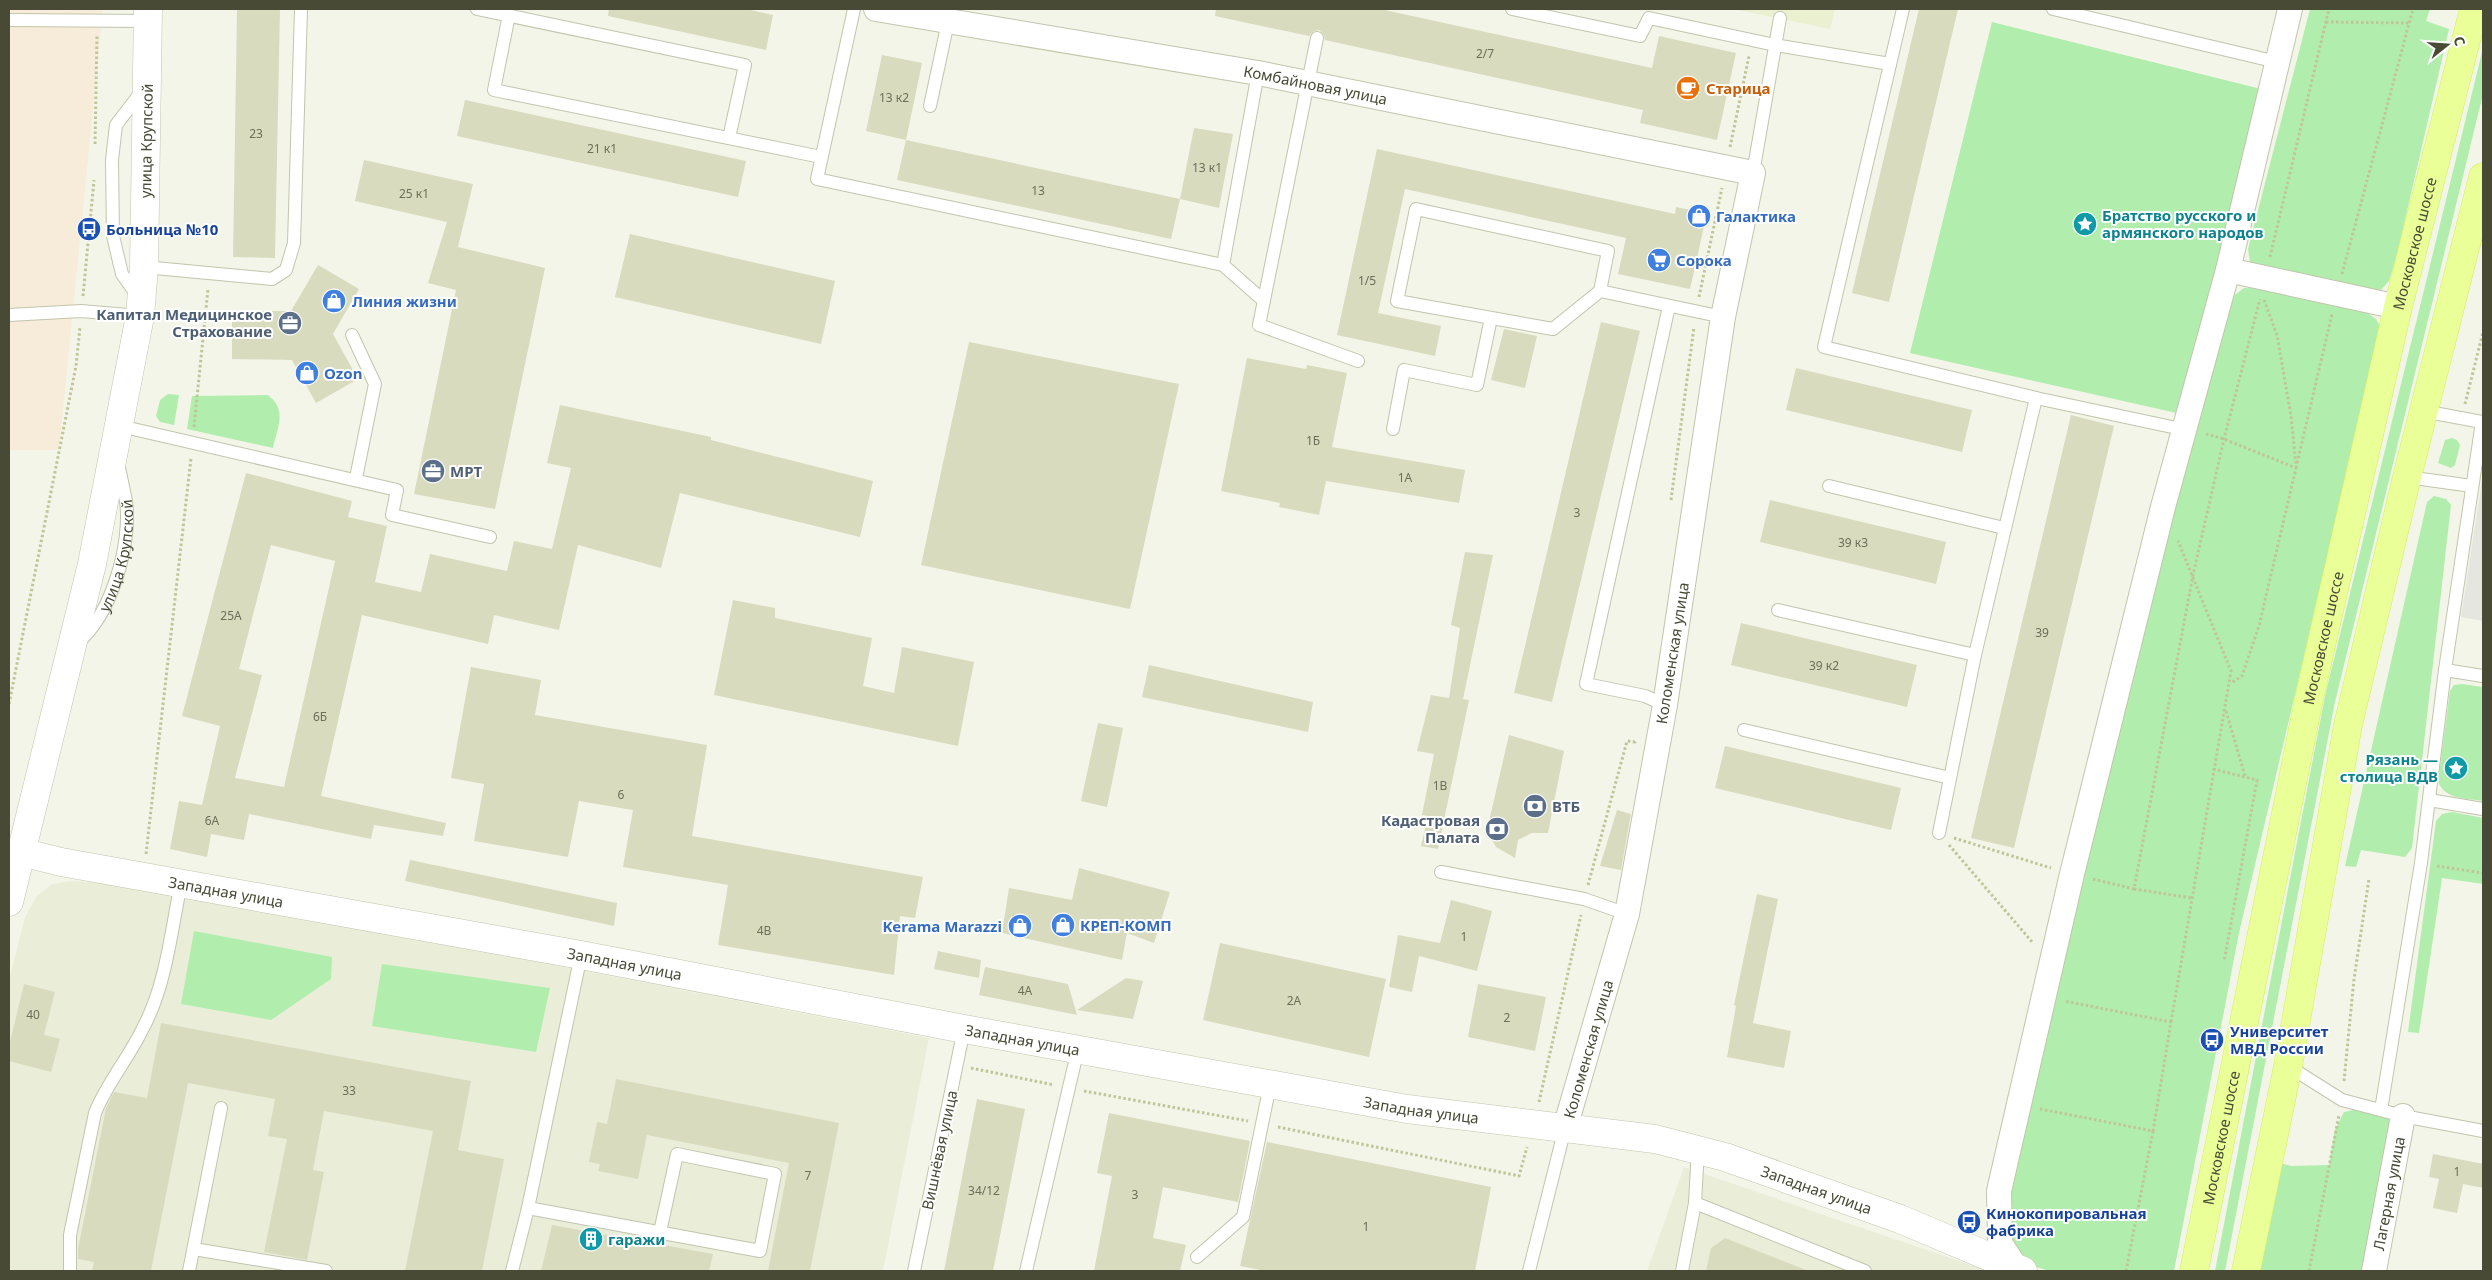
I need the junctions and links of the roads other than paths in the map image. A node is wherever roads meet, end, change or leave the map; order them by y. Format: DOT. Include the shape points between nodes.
graph roads {
  1 [pos="301,9"];
  2 [pos="477,9"];
  3 [pos="854,9"];
  4 [pos="876,9"];
  5 [pos="1516,9"];
  6 [pos="1902,9"];
  7 [pos="2053,9"];
  8 [pos="2290,9"];
  9 [pos="2474,9"];
  10 [pos="914,12"];
  11 [pos="148,15"];
  12 [pos="509,15"];
  13 [pos="1780,18"];
  14 [pos="9,20"];
  15 [pos="948,22"];
  16 [pos="1317,38"];
  17 [pos="1775,45"];
  18 [pos="2277,62"];
  19 [pos="1890,64"];
  20 [pos="1258,73"];
  21 [pos="1310,83"];
  22 [pos="147,85"];
  23 [pos="930,106"];
  24 [pos="729,138"];
  25 [pos="822,157"];
  26 [pos="1753,173"];
  27 [pos="2483,178"];
  28 [pos="1223,264"];
  29 [pos="144,267"];
  30 [pos="2228,270"];
  31 [pos="1600,291"];
  32 [pos="1264,301"];
  33 [pos="1669,306"];
  34 [pos="2398,307"];
  35 [pos="140,308"];
  36 [pos="9,315"];
  37 [pos="1723,317"];
  38 [pos="1491,318"];
  39 [pos="352,335"];
  40 [pos="1358,360"];
  41 [pos="2036,398"];
  42 [pos="2424,410"];
  43 [pos="2483,422"];
  44 [pos="1393,429"];
  45 [pos="2186,430"];
  46 [pos="118,438"];
  47 [pos="2406,477"];
  48 [pos="356,478"];
  49 [pos="1829,486"];
  50 [pos="2472,486"];
  51 [pos="2004,528"];
  52 [pos="490,538"];
  53 [pos="1778,610"];
  54 [pos="1975,656"];
  55 [pos="2445,670"];
  56 [pos="2483,676"];
  57 [pos="1665,705"];
  58 [pos="1744,730"];
  59 [pos="1950,778"];
  60 [pos="2429,800"];
  61 [pos="2483,809"];
  62 [pos="1939,833"];
  63 [pos="15,851"];
  64 [pos="1441,872"];
  65 [pos="181,883"];
  66 [pos="9,902"];
  67 [pos="1627,914"];
  68 [pos="581,955"];
  69 [pos="964,1029"];
  70 [pos="1078,1049"];
  71 [pos="2288,1066"];
  72 [pos="1270,1085"];
  73 [pos="221,1108"];
  74 [pos="2392,1113"];
  75 [pos="1565,1128"];
  76 [pos="2483,1131"];
  77 [pos="1698,1148"];
  78 [pos="1695,1203"];
  79 [pos="528,1208"];
  80 [pos="660,1232"];
  81 [pos="194,1249"];
  82 [pos="1197,1257"];
  83 [pos="2020,1270"];
  84 [pos="70,1271"];
  85 [pos="190,1271"];
  86 [pos="326,1271"];
  87 [pos="512,1271"];
  88 [pos="914,1271"];
  89 [pos="1026,1271"];
  90 [pos="1529,1271"];
  91 [pos="1682,1271"];
  92 [pos="1865,1271"];
  93 [pos="2194,1271"];
  94 [pos="2246,1271"];
  95 [pos="2374,1271"];
  1 -- 29 [label="lane" via="294,243 286,270 272,279"];
  2 -- 12 [label="lane"];
  3 -- 25 [label="lane"];
  4 -- 10 [label="street, Комбайновая улица"];
  5 -- 17 [label="lane" via="1640,36 1649,18"];
  6 -- 19 [label="lane"];
  7 -- 18 [label="lane"];
  8 -- 18 [label="street"];
  9 -- 34 [label="main road, Московское шоссе"];
  10 -- 15 [label="street, Комбайновая улица"];
  11 -- 14 [label="lane" via="98,20"];
  11 -- 22 [label="street, улица Крупской"];
  12 -- 24 [label="lane" via="494,90"];
  12 -- 24 [label="lane" via="745,64"];
  13 -- 17 [label="lane"];
  15 -- 20 [label="street, Комбайновая улица"];
  15 -- 23 [label="lane"];
  16 -- 21 [label="lane"];
  17 -- 19 [label="lane"];
  17 -- 26 [label="lane"];
  18 -- 30 [label="street"];
  19 -- 41 [label="lane" via="1824,347"];
  20 -- 21 [label="street, Комбайновая улица"];
  20 -- 28 [label="lane"];
  21 -- 26 [label="street, Комбайновая улица"];
  21 -- 32 [label="lane"];
  22 -- 29 [label="street, улица Крупской"];
  22 -- 35 [label="lane" via="116,125 112,160 112,236 122,274"];
  24 -- 25 [label="lane"];
  25 -- 28 [label="lane" via="817,179"];
  26 -- 37 [label="street, Коломенская улица"];
  27 -- 42 [label="main road"];
  28 -- 32 [label="lane"];
  29 -- 35 [label="street, улица Крупской"];
  30 -- 34 [label="street"];
  30 -- 45 [label="street"];
  31 -- 33 [label="lane"];
  31 -- 38 [label="lane" via="1553,330"];
  31 -- 38 [label="lane" via="1608,251 1416,209 1397,301"];
  32 -- 40 [label="lane" via="1259,325"];
  33 -- 37 [label="lane"];
  33 -- 57 [label="lane" via="1586,684 1645,696"];
  34 -- 93 [label="main road, Московское шоссе" via="2309,699"];
  35 -- 36 [label="lane"];
  35 -- 46 [label="street, улица Крупской"];
  37 -- 57 [label="street, Коломенская улица"];
  38 -- 44 [label="lane" via="1477,385 1404,370"];
  39 -- 48 [label="lane" via="375,384"];
  41 -- 45 [label="lane"];
  41 -- 51 [label="lane"];
  42 -- 43 [label="lane"];
  42 -- 47 [label="main road"];
  43 -- 50 [label="lane"];
  45 -- 83 [label="street" via="2072,874 1999,1191 2000,1243"];
  46 -- 48 [label="lane" via="193,442"];
  46 -- 63 [label="street, улица Крупской" via="72,648"];
  47 -- 50 [label="lane"];
  47 -- 71 [label="main road" via="2348,725"];
  48 -- 52 [label="lane" via="397,490 392,515"];
  49 -- 51 [label="lane"];
  50 -- 55 [label="lane"];
  51 -- 54 [label="lane"];
  53 -- 54 [label="lane"];
  54 -- 59 [label="lane"];
  55 -- 56 [label="lane"];
  55 -- 60 [label="lane"];
  57 -- 67 [label="street, Коломенская улица"];
  58 -- 59 [label="lane"];
  59 -- 62 [label="lane"];
  60 -- 61 [label="lane"];
  60 -- 74 [label="lane"];
  63 -- 65 [label="street, Западная улица"];
  63 -- 66 [label="street, улица Крупской"];
  64 -- 67 [label="lane" via="1584,899"];
  65 -- 68 [label="street, Западная улица"];
  65 -- 84 [label="lane" via="152,1009 95,1113 70,1235"];
  67 -- 75 [label="street, Коломенская улица"];
  68 -- 69 [label="street, Западная улица"];
  68 -- 79 [label="lane"];
  69 -- 70 [label="street, Западная улица"];
  69 -- 88 [label="lane, Вишнёвая улица"];
  70 -- 72 [label="street, Западная улица"];
  70 -- 89 [label="lane"];
  71 -- 74 [label="lane" via="2342,1100"];
  71 -- 94 [label="main road"];
  72 -- 75 [label="street, Западная улица" via="1407,1109"];
  72 -- 82 [label="lane" via="1243,1217"];
  73 -- 81 [label="lane"];
  74 -- 76 [label="lane"];
  74 -- 95 [label="street, Лагерная улица"];
  75 -- 77 [label="street, Западная улица" via="1655,1139"];
  75 -- 90 [label="lane"];
  77 -- 78 [label="lane"];
  77 -- 83 [label="street, Западная улица" via="1900,1219"];
  78 -- 91 [label="lane"];
  78 -- 92 [label="lane"];
  79 -- 80 [label="lane"];
  79 -- 87 [label="lane"];
  80 -- 80 [label="lane" via="760,1251 775,1174 677,1154"];
  81 -- 85 [label="lane"];
  81 -- 86 [label="lane"];
}
